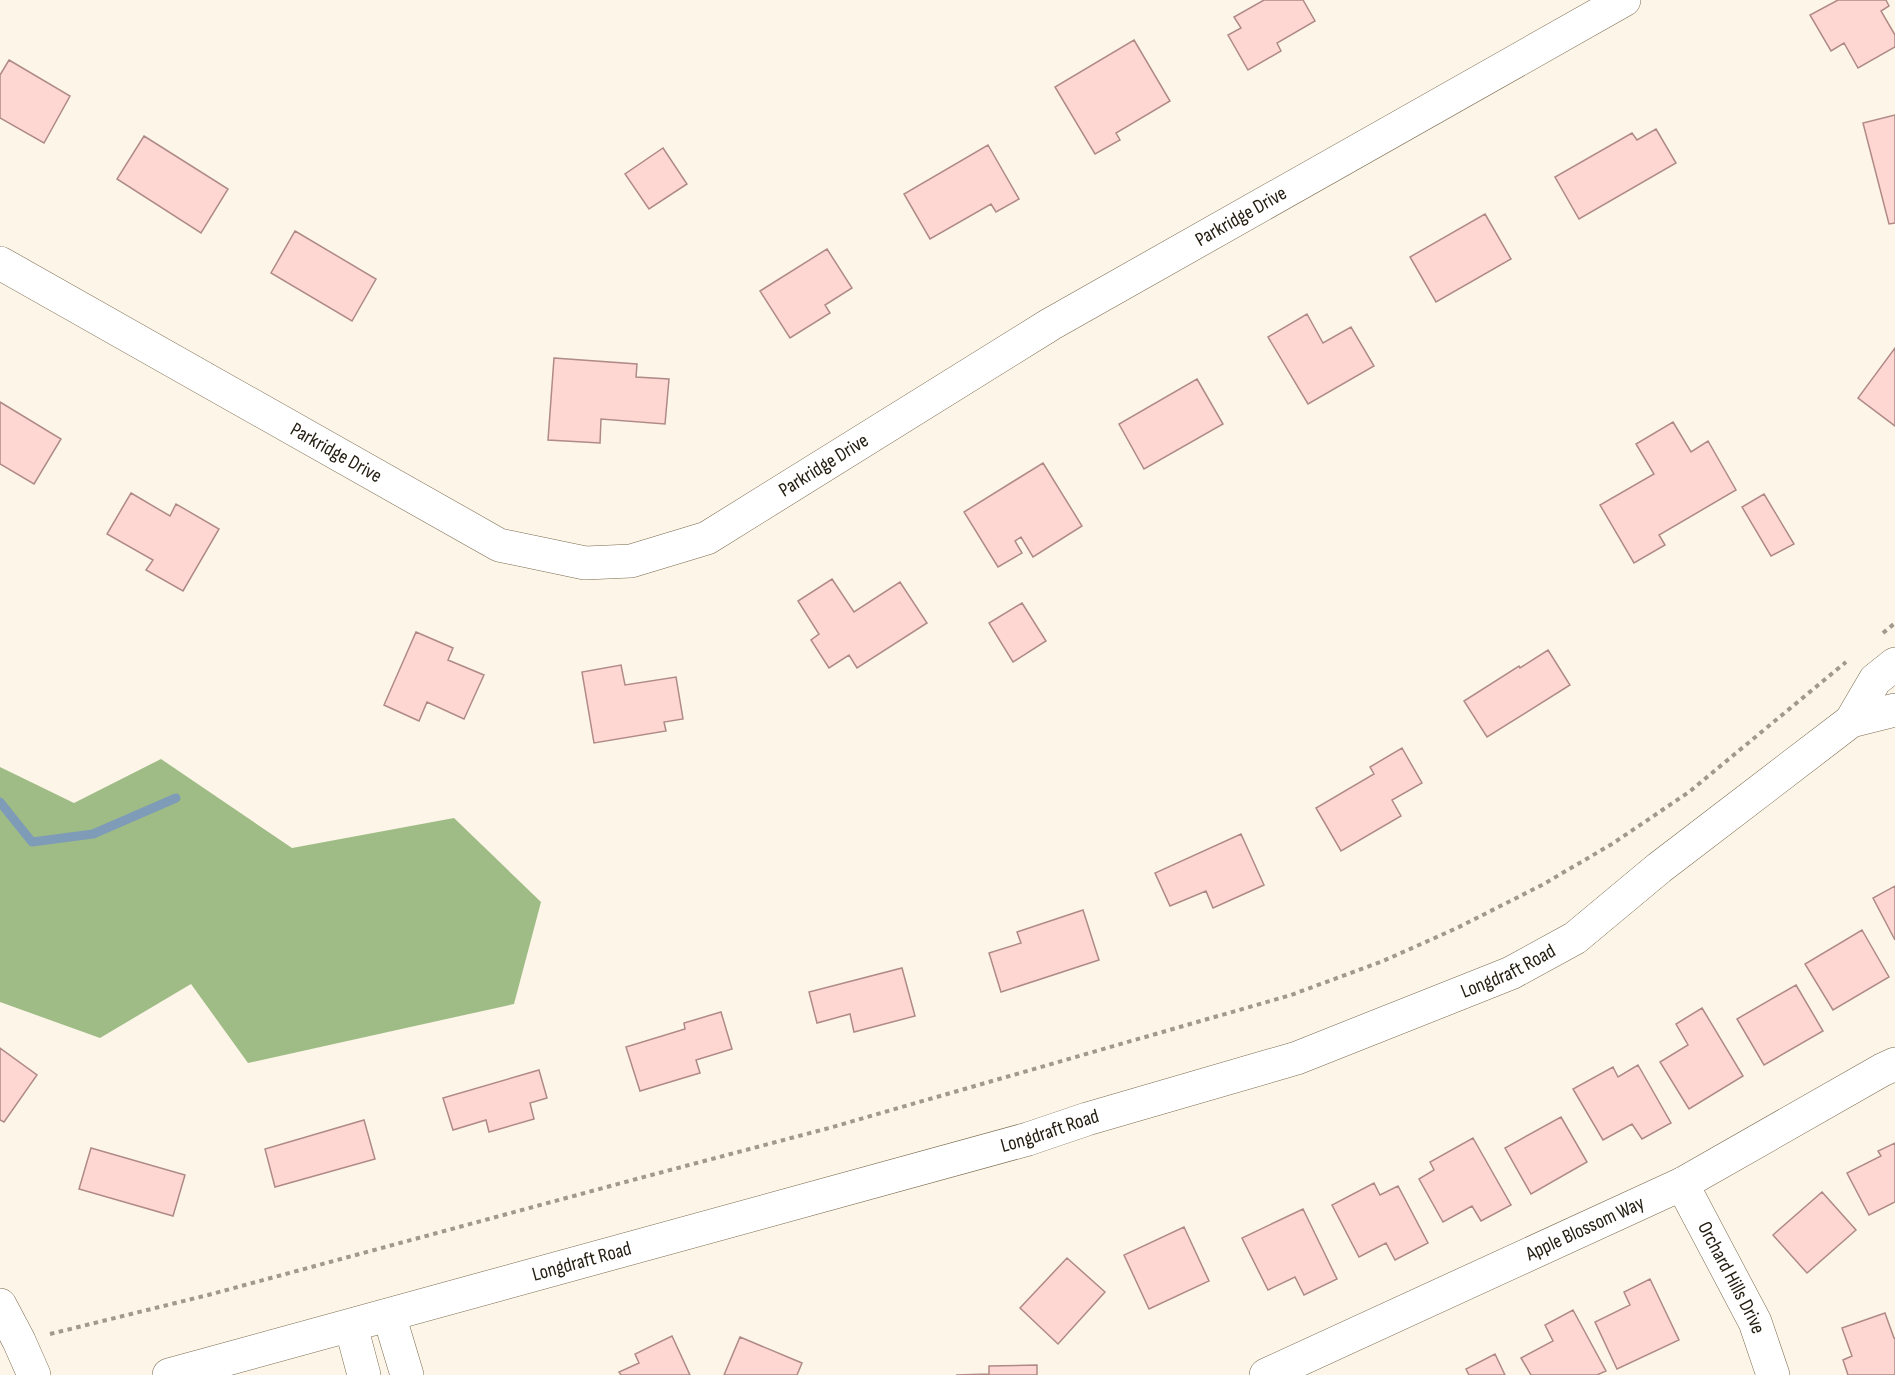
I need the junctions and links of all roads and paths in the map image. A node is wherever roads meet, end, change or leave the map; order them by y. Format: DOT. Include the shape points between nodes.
graph roads {
  1 [pos="1623,0"];
  2 [pos="0,263"];
  3 [pos="1895,623"];
  4 [pos="1877,638"];
  5 [pos="1849,660"];
  6 [pos="1895,664"];
  7 [pos="1895,710"];
  8 [pos="1851,721"];
  9 [pos="1895,1064"];
  10 [pos="1682,1184"];
  11 [pos="0,1305"];
  12 [pos="389,1315"];
  13 [pos="351,1326"];
  14 [pos="20,1341"];
  15 [pos="34,1375"];
  16 [pos="169,1375"];
  17 [pos="364,1375"];
  18 [pos="407,1375"];
  19 [pos="1266,1375"];
  20 [pos="1773,1375"];
  1 -- 2 [label="street, Parkridge Drive" via="1051,324 707,538 632,561 585,563 499,545"];
  3 -- 4 [label="path"];
  5 -- 14 [label="path" via="1689,792 1612,844 1457,928 1302,992 829,1128 208,1295"];
  6 -- 8 [label="street, Longdraft Road" via="1875,680"];
  7 -- 8 [label="street, Longdraft Road"];
  8 -- 12 [label="street, Longdraft Road" via="1659,868 1575,938 1511,973 1297,1058 1028,1139"];
  9 -- 10 [label="street, Apple Blossom Way"];
  10 -- 19 [label="street, Apple Blossom Way"];
  10 -- 20 [label="street, Orchard Hills Drive" via="1755,1322"];
  11 -- 14 [label="street"];
  12 -- 13 [label="street, Longdraft Road"];
  12 -- 18 [label="street"];
  13 -- 16 [label="street, Longdraft Road"];
  13 -- 17 [label="street"];
  14 -- 15 [label="street"];
}
